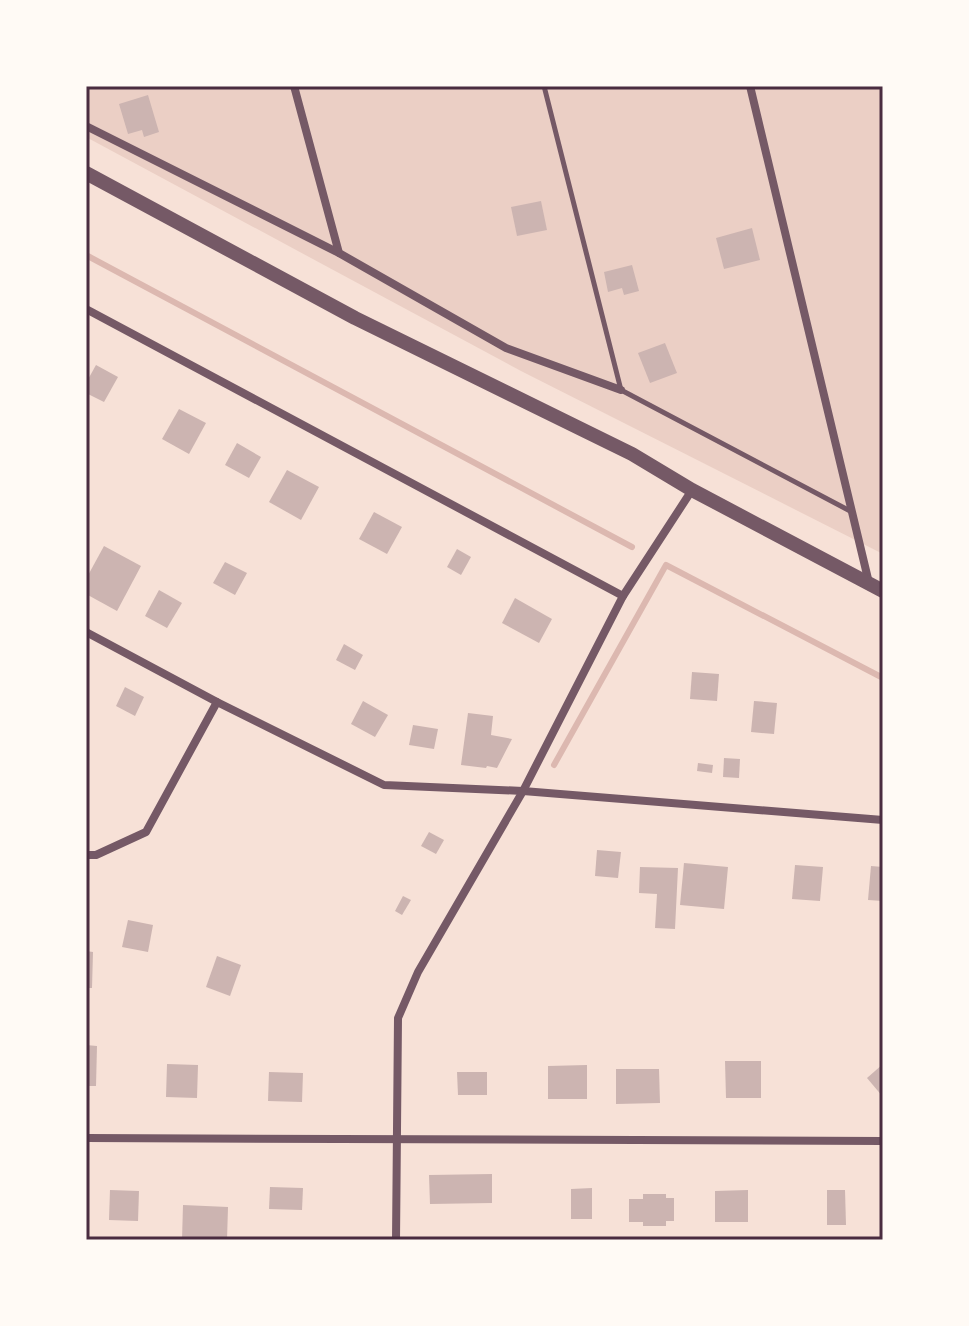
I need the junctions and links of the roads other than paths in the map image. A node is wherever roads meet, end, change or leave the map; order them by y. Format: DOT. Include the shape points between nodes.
graph roads {
  1 [pos="294,86"];
  2 [pos="544,86"];
  3 [pos="750,86"];
  4 [pos="86,126"];
  5 [pos="86,173"];
  6 [pos="339,253"];
  7 [pos="86,309"];
  8 [pos="621,390"];
  9 [pos="692,490"];
  10 [pos="853,512"];
  11 [pos="876,588"];
  12 [pos="623,596"];
  13 [pos="86,632"];
  14 [pos="217,702"];
  15 [pos="523,791"];
  16 [pos="883,820"];
  17 [pos="86,855"];
  18 [pos="86,1138"];
  19 [pos="396,1139"];
  20 [pos="883,1141"];
  21 [pos="396,1240"];
  1 -- 6 [label="street"];
  2 -- 8 [label="lane"];
  3 -- 10 [label="street"];
  4 -- 6 [label="street"];
  5 -- 9 [label="street" via="355,318 632,454"];
  6 -- 8 [label="street" via="506,348"];
  7 -- 12 [label="street"];
  8 -- 10 [label="lane"];
  9 -- 11 [label="street"];
  9 -- 12 [label="street"];
  10 -- 11 [label="street"];
  12 -- 15 [label="street"];
  13 -- 14 [label="street"];
  14 -- 15 [label="street" via="384,785"];
  14 -- 17 [label="street" via="146,832"];
  15 -- 16 [label="street"];
  15 -- 19 [label="street" via="418,972 398,1018"];
  18 -- 19 [label="street"];
  19 -- 20 [label="street"];
  19 -- 21 [label="street"];
}
